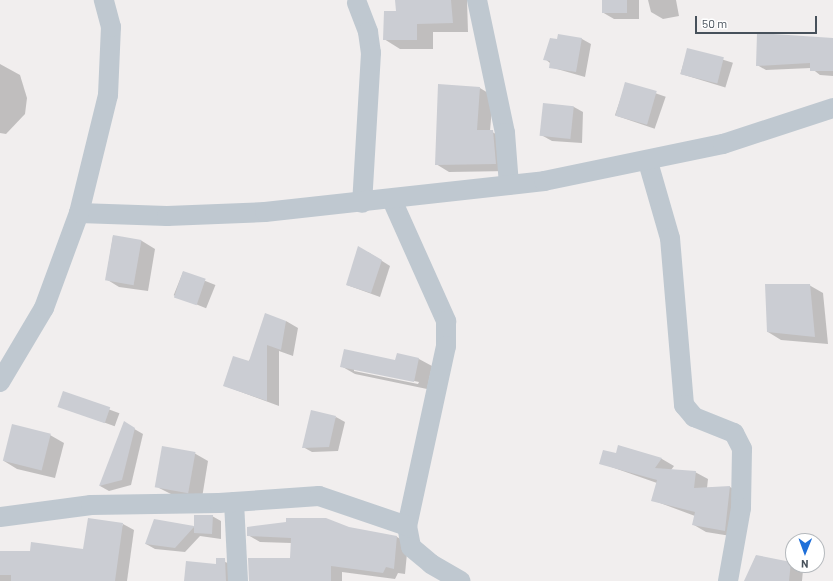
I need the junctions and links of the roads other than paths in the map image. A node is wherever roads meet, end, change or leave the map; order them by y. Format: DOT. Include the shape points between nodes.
graph roads {
  1 [pos="104,0"];
  2 [pos="477,0"];
  3 [pos="356,2"];
  4 [pos="833,108"];
  5 [pos="648,162"];
  6 [pos="509,185"];
  7 [pos="392,200"];
  8 [pos="362,203"];
  9 [pos="79,213"];
  10 [pos="0,382"];
  11 [pos="234,502"];
  12 [pos="0,517"];
  13 [pos="407,526"];
  14 [pos="238,581"];
  15 [pos="461,581"];
  16 [pos="728,581"];
  1 -- 9 [label="street" via="111,27 108,95"];
  2 -- 6 [label="street" via="504,133"];
  3 -- 8 [label="street" via="368,32 371,53"];
  4 -- 5 [label="street" via="723,144"];
  5 -- 6 [label="street"];
  5 -- 16 [label="street" via="672,252 684,405 694,417 734,433 742,449 741,508"];
  6 -- 7 [label="street"];
  7 -- 8 [label="street"];
  7 -- 13 [label="street" via="446,321 446,346"];
  8 -- 9 [label="street" via="167,216"];
  9 -- 10 [label="street" via="44,308"];
  11 -- 12 [label="street" via="91,505"];
  11 -- 13 [label="street" via="319,496"];
  11 -- 14 [label="street"];
  13 -- 15 [label="street" via="412,546 431,564"];
}
